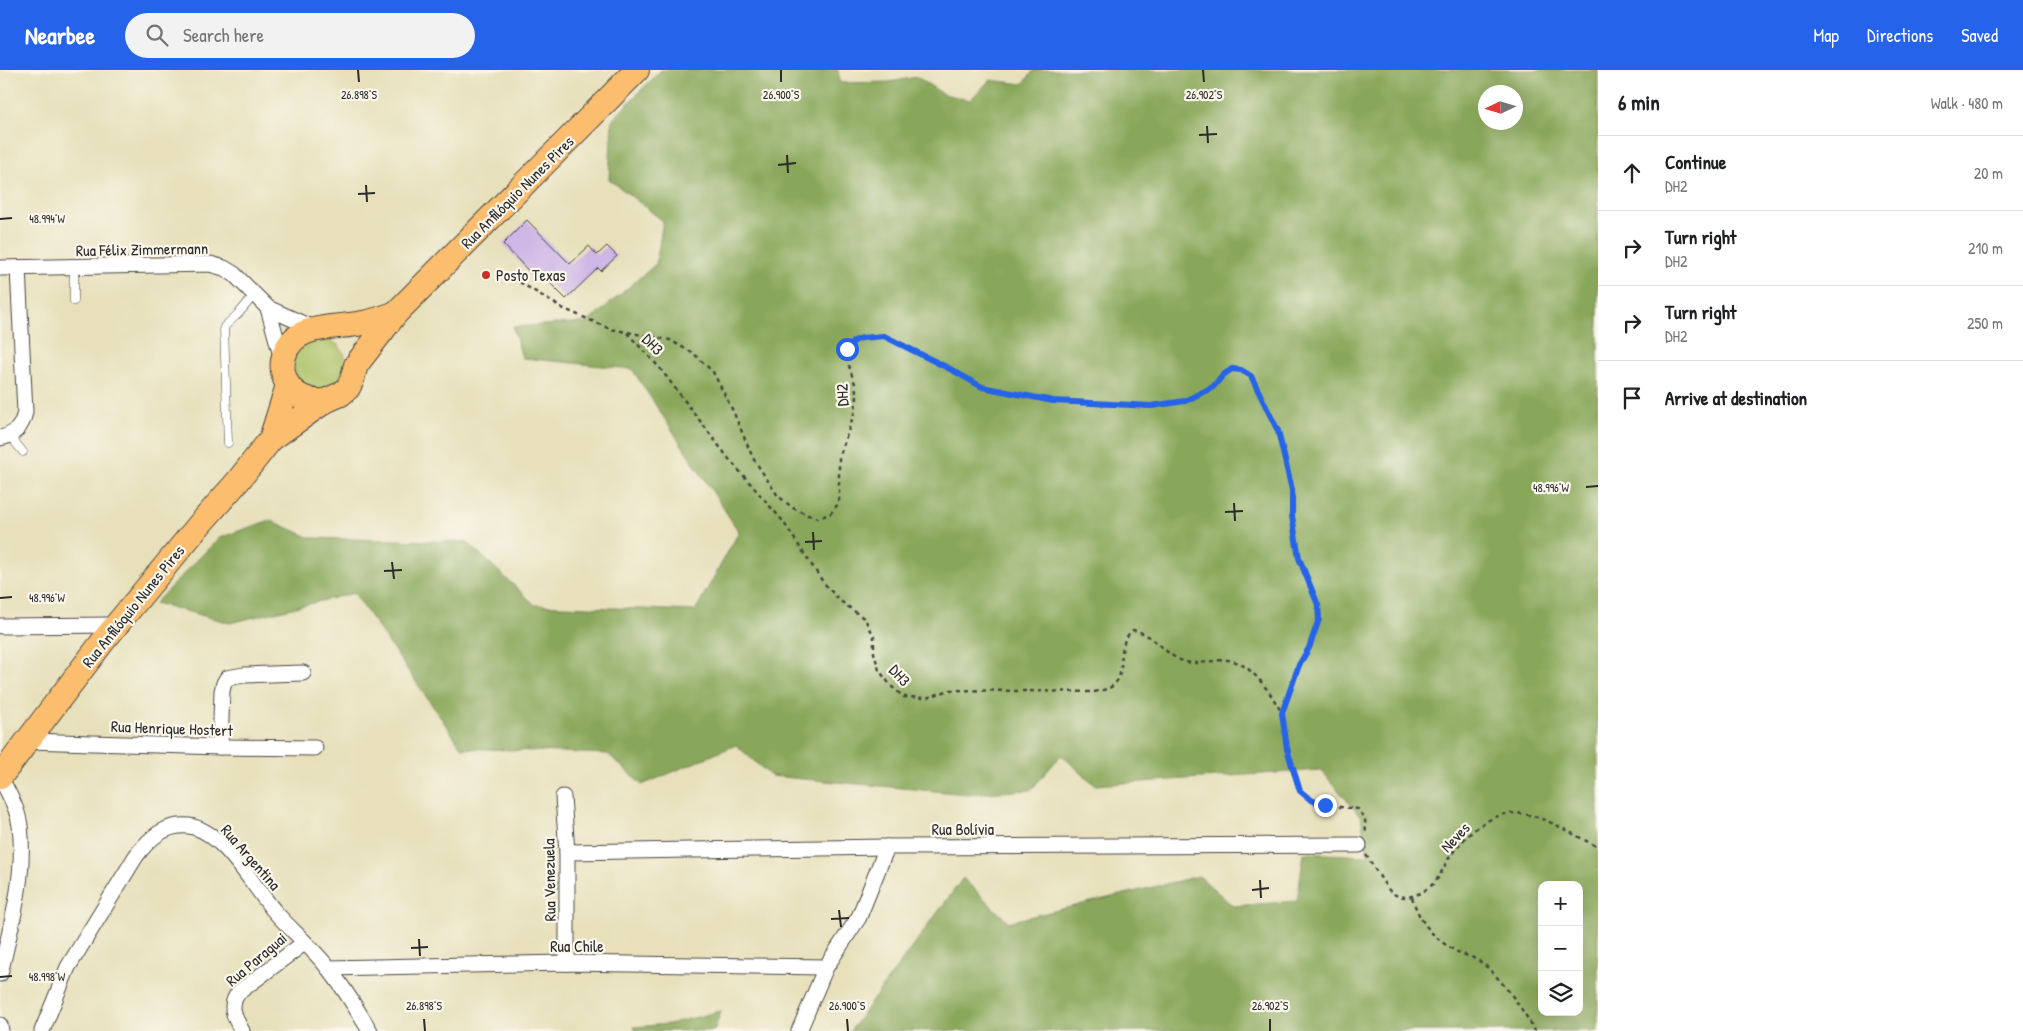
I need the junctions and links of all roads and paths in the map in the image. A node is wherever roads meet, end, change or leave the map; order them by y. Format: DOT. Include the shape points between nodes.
graph roads {
  1 [pos="637,70"];
  2 [pos="0,268"];
  3 [pos="18,268"];
  4 [pos="74,268"];
  5 [pos="513,278"];
  6 [pos="255,294"];
  7 [pos="74,300"];
  8 [pos="268,308"];
  9 [pos="396,313"];
  10 [pos="320,329"];
  11 [pos="626,332"];
  12 [pos="283,361"];
  13 [pos="356,365"];
  14 [pos="288,385"];
  15 [pos="325,401"];
  16 [pos="5,437"];
  17 [pos="271,439"];
  18 [pos="228,443"];
  19 [pos="23,452"];
  20 [pos="116,625"];
  21 [pos="0,626"];
  22 [pos="304,673"];
  23 [pos="1282,713"];
  24 [pos="28,740"];
  25 [pos="220,747"];
  26 [pos="315,748"];
  27 [pos="0,777"];
  28 [pos="563,797"];
  29 [pos="1359,845"];
  30 [pos="887,847"];
  31 [pos="1598,847"];
  32 [pos="567,852"];
  33 [pos="1412,897"];
  34 [pos="304,943"];
  35 [pos="567,963"];
  36 [pos="826,967"];
  37 [pos="328,968"];
  38 [pos="0,974"];
  39 [pos="0,1025"];
  40 [pos="1,1031"];
  41 [pos="42,1031"];
  42 [pos="242,1031"];
  43 [pos="370,1031"];
  44 [pos="799,1031"];
  45 [pos="1535,1031"];
  1 -- 9 [label="main road, Rua Anfilóquio Nunes Pires"];
  2 -- 3 [label="street, Rua Félix Zimmermann"];
  3 -- 4 [label="street, Rua Félix Zimmermann"];
  3 -- 16 [label="street" via="25,412 19,428"];
  4 -- 6 [label="street, Rua Félix Zimmermann" via="210,264 234,274"];
  4 -- 7 [label="lane"];
  5 -- 11 [label="path" via="562,308 610,329"];
  6 -- 8 [label="street, Rua Félix Zimmermann"];
  6 -- 18 [label="lane" via="224,327"];
  8 -- 10 [label="street, Rua Félix Zimmermann"];
  8 -- 12 [label="street, Rua Félix Zimmermann"];
  9 -- 10 [label="main road, Rua Anfilóquio Nunes Pires" via="364,323"];
  9 -- 13 [label="main road, Rua Anfilóquio Nunes Pires"];
  10 -- 12 [label="main road, Rua Anfilóquio Nunes Pires" via="297,336 285,351"];
  10 -- 13 [label="main road" via="334,332 349,344"];
  11 -- 23 [label="path, DH3" via="659,367 729,459 782,520 823,582 839,600 865,618 874,636 879,670 904,697 926,698 950,690 1094,692 1111,687 1122,673 1121,653 1126,636 1133,630 1144,632 1178,659 1200,664 1228,660 1245,668 1266,687"];
  11 -- 23 [label="path, DH2" via="670,340 694,354 712,372 734,411 753,458 778,496 794,508 818,518 830,514 839,503 839,458 857,398 846,357 847,349 862,338 884,336 982,387 1053,401 1151,406 1185,401 1213,387 1232,369 1241,370 1251,376 1278,431 1292,490 1292,516 1299,558 1318,605 1319,619"];
  12 -- 14 [label="main road, Rua Anfilóquio Nunes Pires"];
  13 -- 15 [label="main road, Rua Anfilóquio Nunes Pires" via="348,388"];
  14 -- 15 [label="main road" via="308,400"];
  14 -- 17 [label="main road, Rua Anfilóquio Nunes Pires"];
  15 -- 17 [label="main road, Rua Anfilóquio Nunes Pires"];
  16 -- 19 [label="lane"];
  17 -- 20 [label="main road, Rua Anfilóquio Nunes Pires"];
  20 -- 21 [label="street"];
  20 -- 24 [label="main road, Rua Anfilóquio Nunes Pires"];
  22 -- 25 [label="street" via="227,678 222,691"];
  23 -- 29 [label="path, DH2" via="1287,749 1300,791 1325,805 1358,809 1365,819 1366,834"];
  24 -- 25 [label="street, Rua Henrique Hostert"];
  24 -- 27 [label="main road, Rua Anfilóquio Nunes Pires"];
  25 -- 26 [label="street, Rua Henrique Hostert"];
  27 -- 38 [label="street" via="20,826 20,858 18,896"];
  28 -- 32 [label="street, Rua Venezuela"];
  29 -- 30 [label="street, Rua Bolívia"];
  29 -- 33 [label="path" via="1390,893"];
  30 -- 32 [label="street, Rua Bolívia"];
  30 -- 36 [label="street" via="860,917"];
  31 -- 33 [label="path, Neves" via="1550,822 1528,814 1506,813 1486,821 1467,837 1450,856 1433,884"];
  32 -- 35 [label="street, Rua Venezuela"];
  33 -- 45 [label="path" via="1416,912 1432,935 1480,962 1519,1004"];
  34 -- 37 [label="street, Rua Argentina"];
  34 -- 41 [label="street, Rua Argentina" via="206,831 188,826 172,827 149,840 136,856 68,967"];
  34 -- 42 [label="street, Rua Paraguai" via="234,998 234,1015"];
  35 -- 36 [label="street, Rua Chile"];
  35 -- 37 [label="street, Rua Chile"];
  36 -- 44 [label="street"];
  37 -- 43 [label="street, Rua Argentina"];
  39 -- 40 [label="street"];
}
